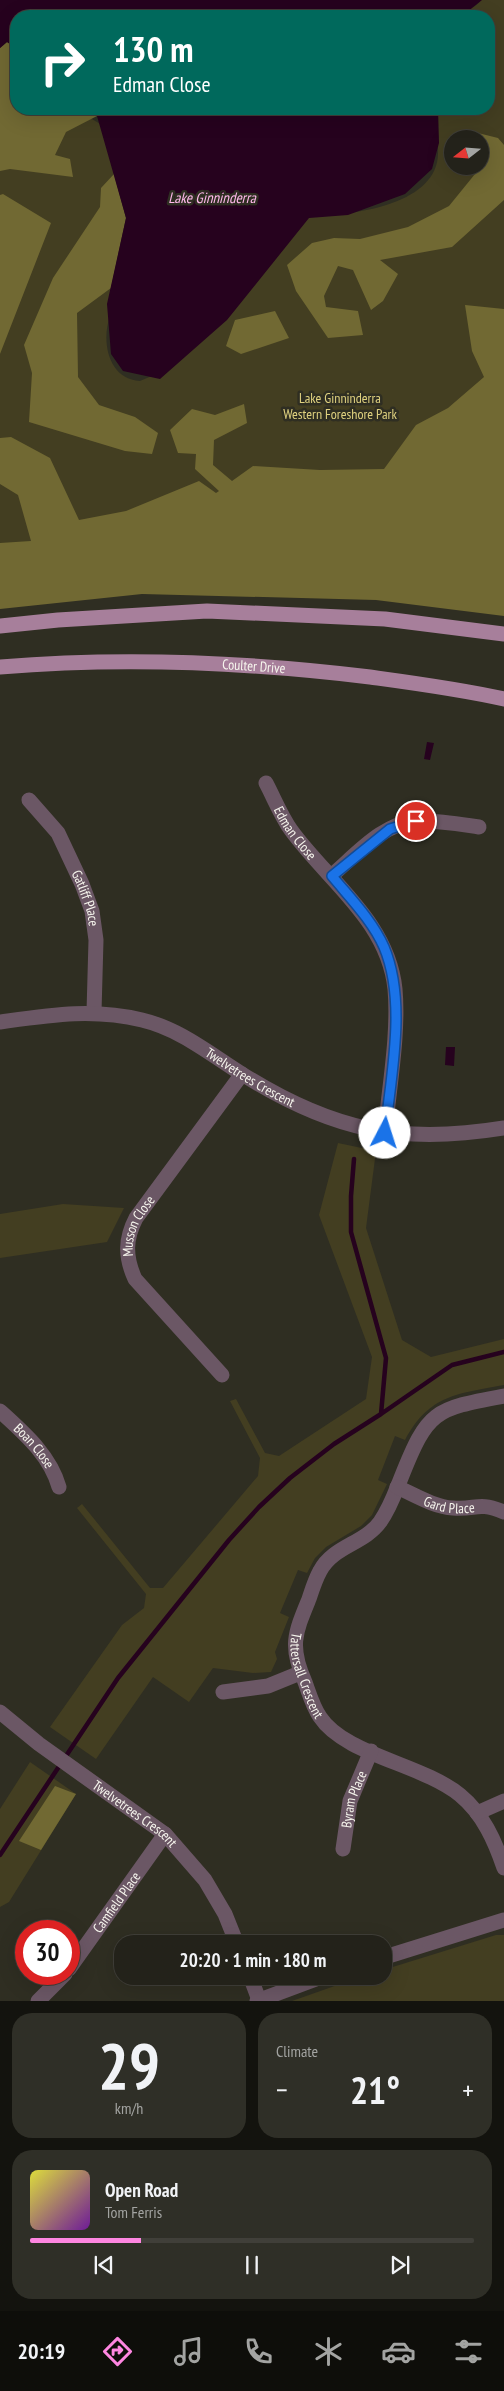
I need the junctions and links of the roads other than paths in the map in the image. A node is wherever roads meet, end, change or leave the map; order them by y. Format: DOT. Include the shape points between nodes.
graph roads {
  1 [pos="0,626"];
  2 [pos="504,634"];
  3 [pos="0,667"];
  4 [pos="500,700"];
  5 [pos="266,783"];
  6 [pos="29,800"];
  7 [pos="479,827"];
  8 [pos="332,876"];
  9 [pos="94,1012"];
  10 [pos="0,1022"];
  11 [pos="242,1074"];
  12 [pos="504,1128"];
  13 [pos="385,1133"];
  14 [pos="222,1375"];
  15 [pos="504,1396"];
  16 [pos="0,1410"];
  17 [pos="59,1487"];
  18 [pos="397,1487"];
  19 [pos="504,1512"];
  20 [pos="300,1673"];
  21 [pos="223,1692"];
  22 [pos="0,1712"];
  23 [pos="371,1751"];
  24 [pos="504,1801"];
  25 [pos="477,1813"];
  26 [pos="165,1834"];
  27 [pos="343,1849"];
  28 [pos="504,1868"];
  29 [pos="504,1920"];
  30 [pos="233,1935"];
  31 [pos="80,1954"];
  32 [pos="392,1955"];
  33 [pos="54,1985"];
  34 [pos="253,1985"];
  35 [pos="299,1985"];
  36 [pos="258,2000"];
  37 [pos="38,2001"];
  1 -- 2 [label="main road" via="207,611 385,619"];
  3 -- 4 [label="main road, Coulter Drive" via="120,662 231,664 327,672"];
  5 -- 8 [label="street, Edman Close" via="290,829"];
  6 -- 9 [label="street, Gatliff Place" via="58,833 92,911 96,940"];
  7 -- 8 [label="street" via="425,821 398,825 375,839"];
  8 -- 13 [label="street, Edman Close" via="368,920 383,946 392,975 395,1020"];
  9 -- 10 [label="street, Twelvetrees Crescent"];
  9 -- 11 [label="street, Twelvetrees Crescent" via="144,1021 175,1032"];
  11 -- 13 [label="street, Twelvetrees Crescent" via="288,1102 325,1118"];
  11 -- 14 [label="street, Musson Close" via="136,1218 127,1244 128,1262 135,1279"];
  12 -- 13 [label="street, Twelvetrees Crescent" via="446,1135"];
  15 -- 18 [label="street, Tattersall Crescent" via="462,1404 436,1416 423,1428 414,1444"];
  16 -- 17 [label="street, Boan Close" via="45,1456"];
  18 -- 19 [label="street, Gard Place" via="441,1506 455,1509 479,1505"];
  18 -- 20 [label="street, Tattersall Crescent" via="387,1513 377,1526 332,1555 320,1570 296,1631 294,1651"];
  20 -- 21 [label="street" via="268,1686"];
  20 -- 23 [label="street, Tattersall Crescent" via="319,1716 332,1731"];
  22 -- 26 [label="street, Twelvetrees Crescent"];
  23 -- 25 [label="street, Tattersall Crescent" via="439,1781 460,1795"];
  23 -- 27 [label="street, Byram Place" via="350,1801"];
  24 -- 25 [label="street"];
  25 -- 28 [label="street, Tattersall Crescent" via="490,1833"];
  26 -- 30 [label="street, Twelvetrees Crescent" via="205,1880"];
  26 -- 31 [label="street, Camfield Place"];
  29 -- 32 [label="street"];
  33 -- 37 [label="street"];
  34 -- 36 [label="street"];
  35 -- 36 [label="street"];
}
